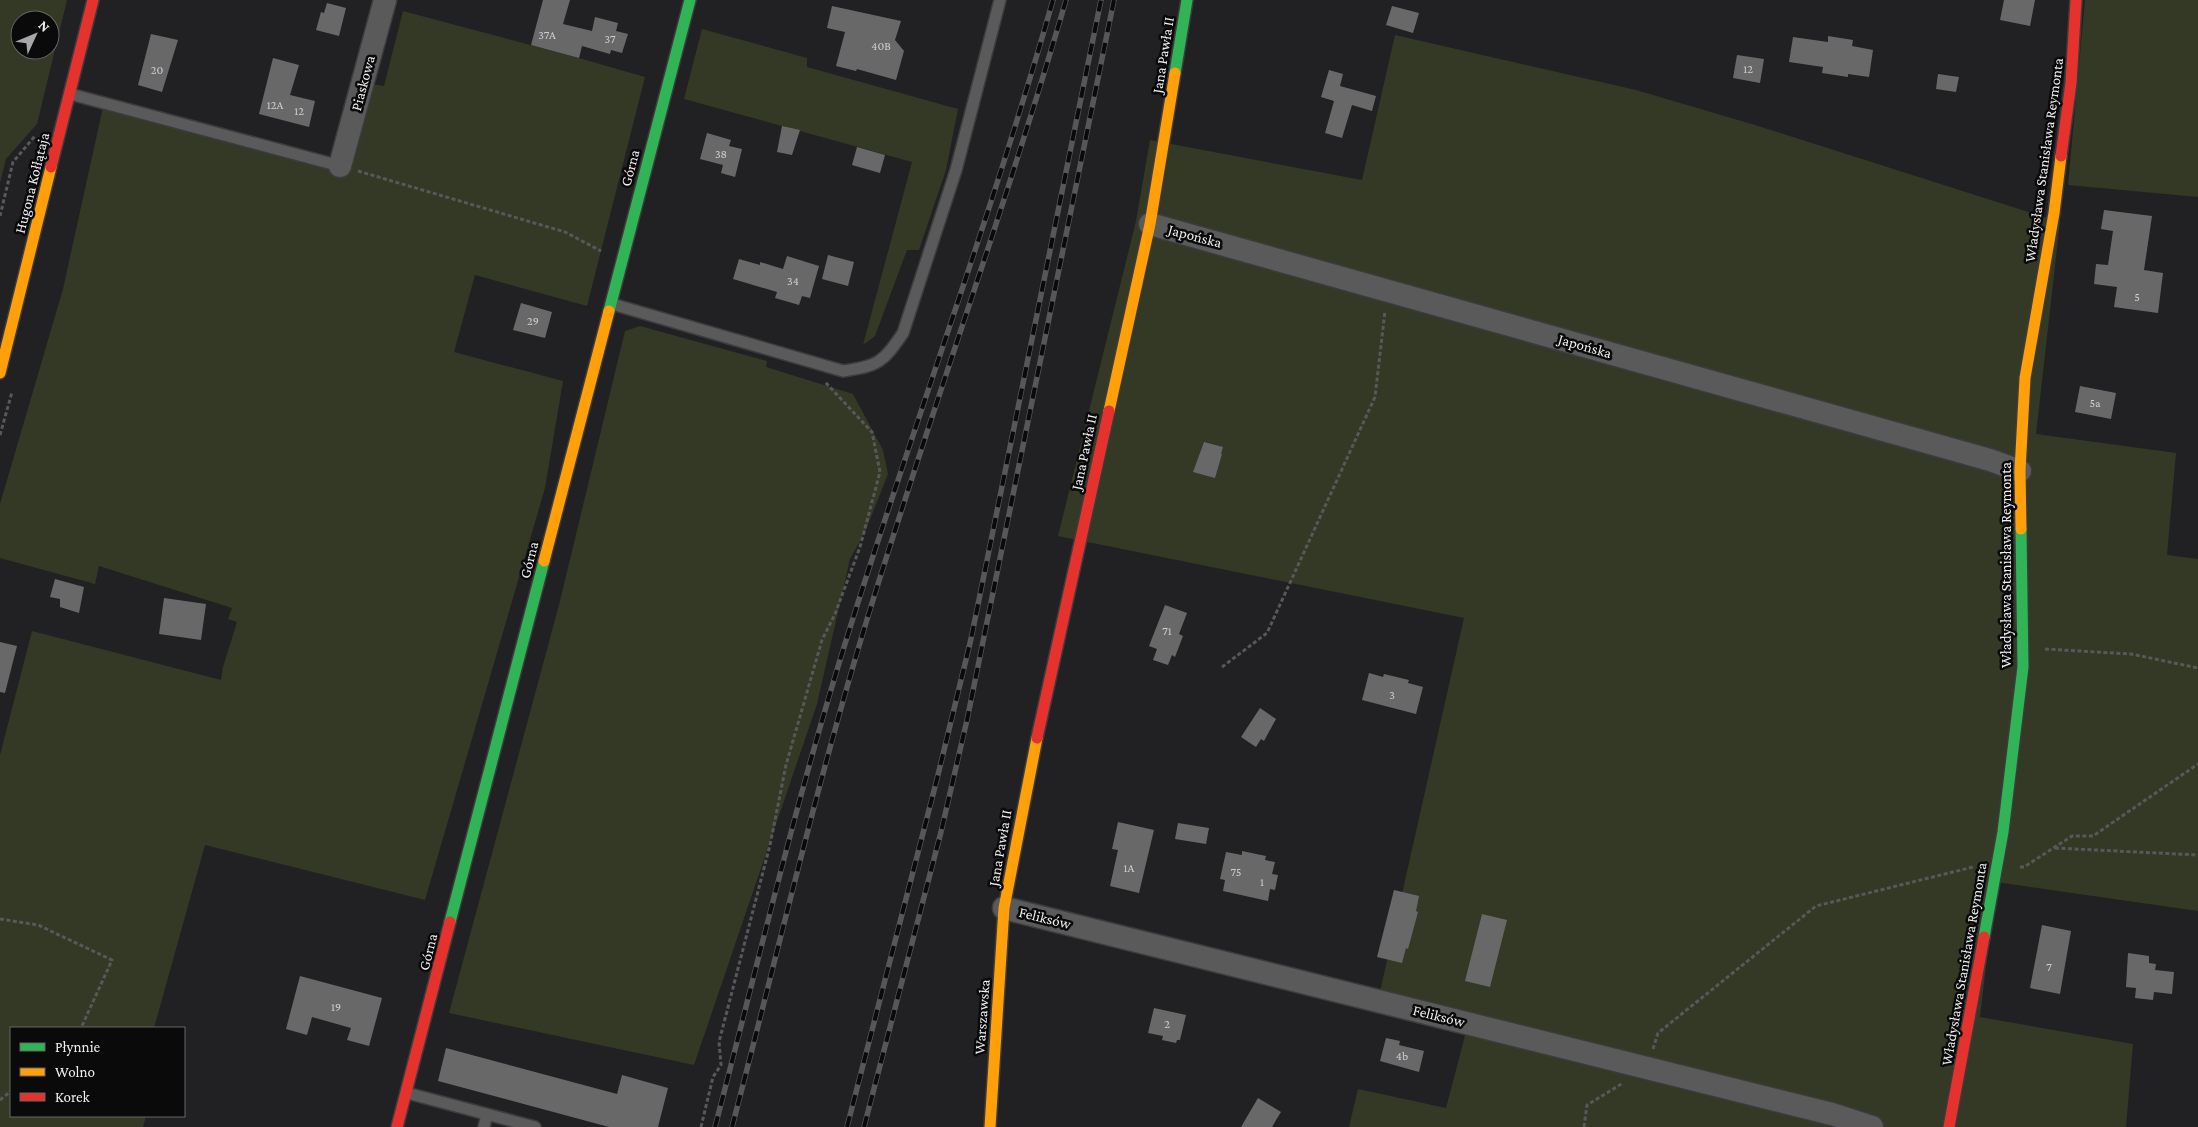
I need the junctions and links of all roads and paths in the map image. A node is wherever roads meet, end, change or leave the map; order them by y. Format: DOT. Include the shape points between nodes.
graph roads {
  1 [pos="93,0"];
  2 [pos="385,0"];
  3 [pos="690,0"];
  4 [pos="1000,0"];
  5 [pos="1187,0"];
  6 [pos="2076,0"];
  7 [pos="70,94"];
  8 [pos="340,166"];
  9 [pos="1150,224"];
  10 [pos="622,258"];
  11 [pos="1388,290"];
  12 [pos="611,303"];
  13 [pos="828,366"];
  14 [pos="0,373"];
  15 [pos="2020,470"];
  16 [pos="2022,647"];
  17 [pos="1222,667"];
  18 [pos="2198,668"];
  19 [pos="2198,764"];
  20 [pos="2054,848"];
  21 [pos="2198,855"];
  22 [pos="1997,868"];
  23 [pos="1004,908"];
  24 [pos="0,919"];
  25 [pos="81,1027"];
  26 [pos="1647,1068"];
  27 [pos="10,1092"];
  28 [pos="407,1094"];
  29 [pos="0,1100"];
  30 [pos="487,1114"];
  31 [pos="396,1127"];
  32 [pos="484,1127"];
  33 [pos="535,1127"];
  34 [pos="700,1127"];
  35 [pos="990,1127"];
  36 [pos="1584,1127"];
  37 [pos="1872,1127"];
  38 [pos="1949,1127"];
  1 -- 7 [label="street, Hugona Kołłątaja"];
  2 -- 8 [label="street, Piaskowa"];
  3 -- 10 [label="street, Górna"];
  4 -- 13 [label="lane" via="956,170 903,333 888,355 868,367 844,371"];
  5 -- 9 [label="street, Jana Pawła II"];
  6 -- 15 [label="street, Władysława Stanisława Reymonta" via="2072,83 2054,213 2025,378"];
  7 -- 8 [label="lane"];
  7 -- 14 [label="street, Hugona Kołłątaja"];
  8 -- 10 [label="path" via="565,232"];
  9 -- 11 [label="street, Japońska"];
  9 -- 23 [label="street, Jana Pawła II" via="1025,793"];
  10 -- 12 [label="street, Górna"];
  11 -- 15 [label="street, Japońska"];
  11 -- 17 [label="path" via="1375,397 1267,633"];
  12 -- 13 [label="lane"];
  12 -- 28 [label="street, Górna"];
  13 -- 34 [label="path" via="823,381 872,432 880,472 860,547 822,640 786,765 770,845 719,1042 721,1065 713,1077"];
  15 -- 16 [label="street, Władysława Stanisława Reymonta"];
  16 -- 18 [label="path" via="2131,654"];
  16 -- 22 [label="street, Władysława Stanisława Reymonta" via="2023,667"];
  19 -- 20 [label="path" via="2093,836 2072,836"];
  20 -- 21 [label="path"];
  20 -- 22 [label="path" via="2024,867"];
  22 -- 26 [label="path" via="1975,867 1816,906 1658,1033"];
  22 -- 38 [label="street, Władysława Stanisława Reymonta"];
  23 -- 26 [label="street, Feliksów"];
  23 -- 35 [label="street, Warszawska"];
  24 -- 25 [label="path" via="38,925 112,960"];
  26 -- 36 [label="path" via="1587,1105"];
  26 -- 37 [label="street, Feliksów"];
  27 -- 29 [label="path"];
  28 -- 30 [label="lane"];
  28 -- 31 [label="street, Górna"];
  30 -- 32 [label="lane"];
  30 -- 33 [label="lane"];
}
